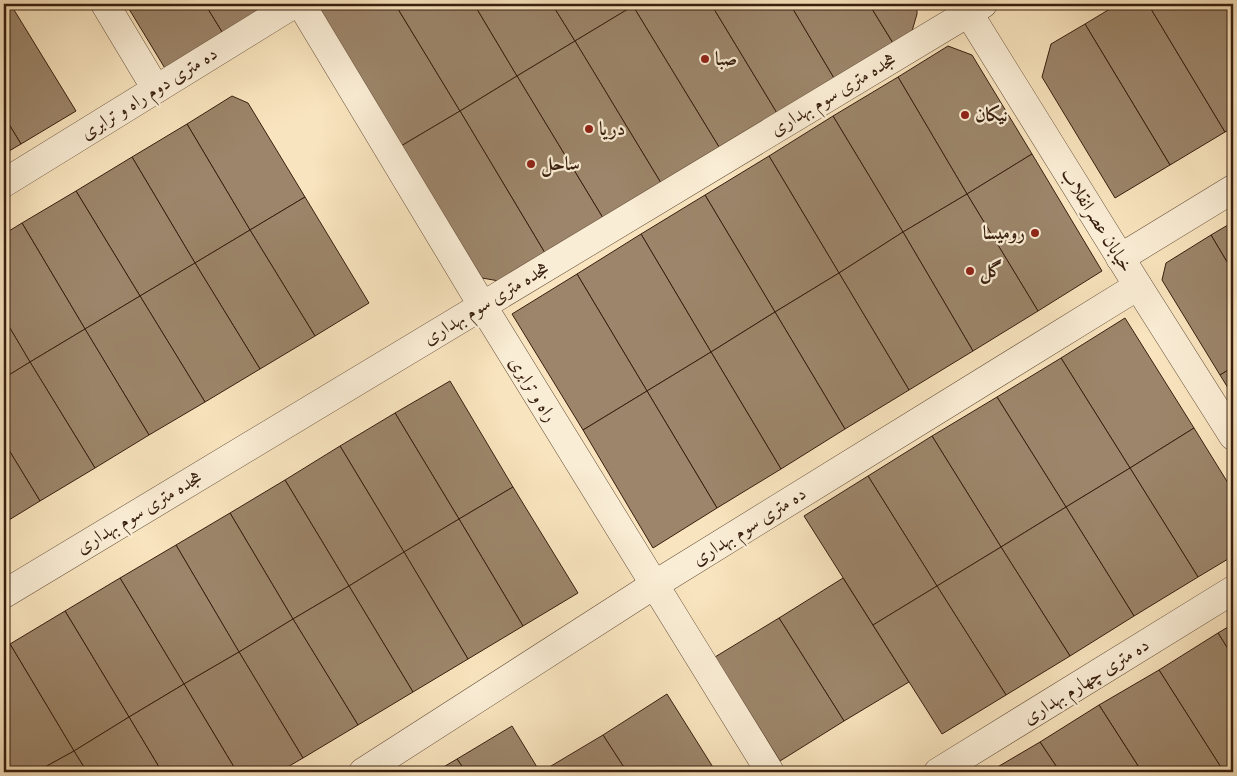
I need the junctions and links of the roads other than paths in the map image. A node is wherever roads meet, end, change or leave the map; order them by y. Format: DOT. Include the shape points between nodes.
graph roads {
  1 [pos="105,4"];
  2 [pos="294,4"];
  3 [pos="301,4"];
  4 [pos="972,7"];
  5 [pos="156,89"];
  6 [pos="4,183"];
  7 [pos="1233,189"];
  8 [pos="1120,258"];
  9 [pos="1138,286"];
  10 [pos="482,305"];
  11 [pos="1233,436"];
  12 [pos="654,585"];
  13 [pos="1233,590"];
  14 [pos="4,594"];
  15 [pos="364,772"];
  16 [pos="770,772"];
  17 [pos="938,772"];
  1 -- 5 [label="street"];
  2 -- 5 [label="street, ده متری دوم راه و ترابری"];
  3 -- 10 [label="street, راه و ترابری"];
  4 -- 8 [label="street, خیابان عصرانقلاب"];
  4 -- 10 [label="street, هجده متری سوم بهداری"];
  5 -- 6 [label="street, ده متری دوم راه و ترابری"];
  7 -- 8 [label="street"];
  8 -- 9 [label="street, خیابان عصرانقلاب"];
  9 -- 11 [label="street, خیابان عصرانقلاب"];
  9 -- 12 [label="street, ده متری سوم بهداری"];
  10 -- 12 [label="street, راه و ترابری"];
  10 -- 14 [label="street, هجده متری سوم بهداری"];
  12 -- 15 [label="street, ده متری سوم بهداری"];
  12 -- 16 [label="street, راه و ترابری"];
  13 -- 17 [label="street, ده متری چهارم بهداری"];
}
